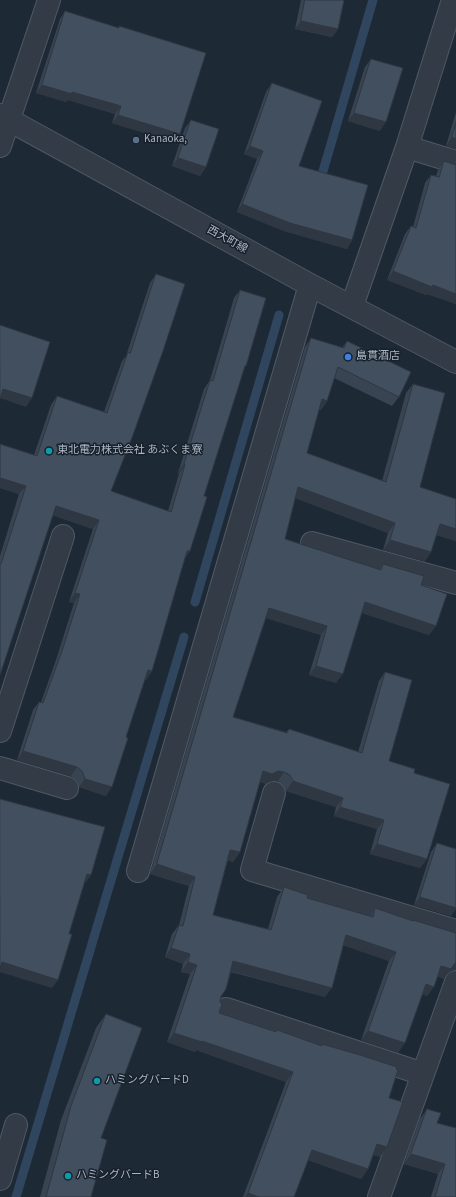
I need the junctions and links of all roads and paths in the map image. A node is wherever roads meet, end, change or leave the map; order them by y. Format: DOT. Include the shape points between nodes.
graph roads {
  1 [pos="49,0"];
  2 [pos="453,0"];
  3 [pos="4,118"];
  4 [pos="0,146"];
  5 [pos="407,147"];
  6 [pos="456,162"];
  7 [pos="310,285"];
  8 [pos="352,306"];
  9 [pos="456,362"];
  10 [pos="63,536"];
  11 [pos="312,543"];
  12 [pos="456,583"];
  13 [pos="0,731"];
  14 [pos="0,768"];
  15 [pos="67,788"];
  16 [pos="274,793"];
  17 [pos="138,871"];
  18 [pos="456,931"];
  19 [pos="456,982"];
  20 [pos="226,1009"];
  21 [pos="423,1074"];
  22 [pos="16,1125"];
  23 [pos="0,1179"];
  24 [pos="379,1197"];
  1 -- 3 [label="street"];
  2 -- 5 [label="street"];
  3 -- 4 [label="street"];
  3 -- 7 [label="street, 西大町線"];
  5 -- 6 [label="street"];
  5 -- 8 [label="street"];
  7 -- 8 [label="street, 西大町線"];
  7 -- 17 [label="street"];
  8 -- 9 [label="street, 西大町線"];
  10 -- 13 [label="street"];
  11 -- 12 [label="street"];
  14 -- 15 [label="street"];
  16 -- 18 [label="street" via="252,870"];
  19 -- 21 [label="street"];
  20 -- 21 [label="street"];
  21 -- 24 [label="street"];
  22 -- 23 [label="street"];
}
